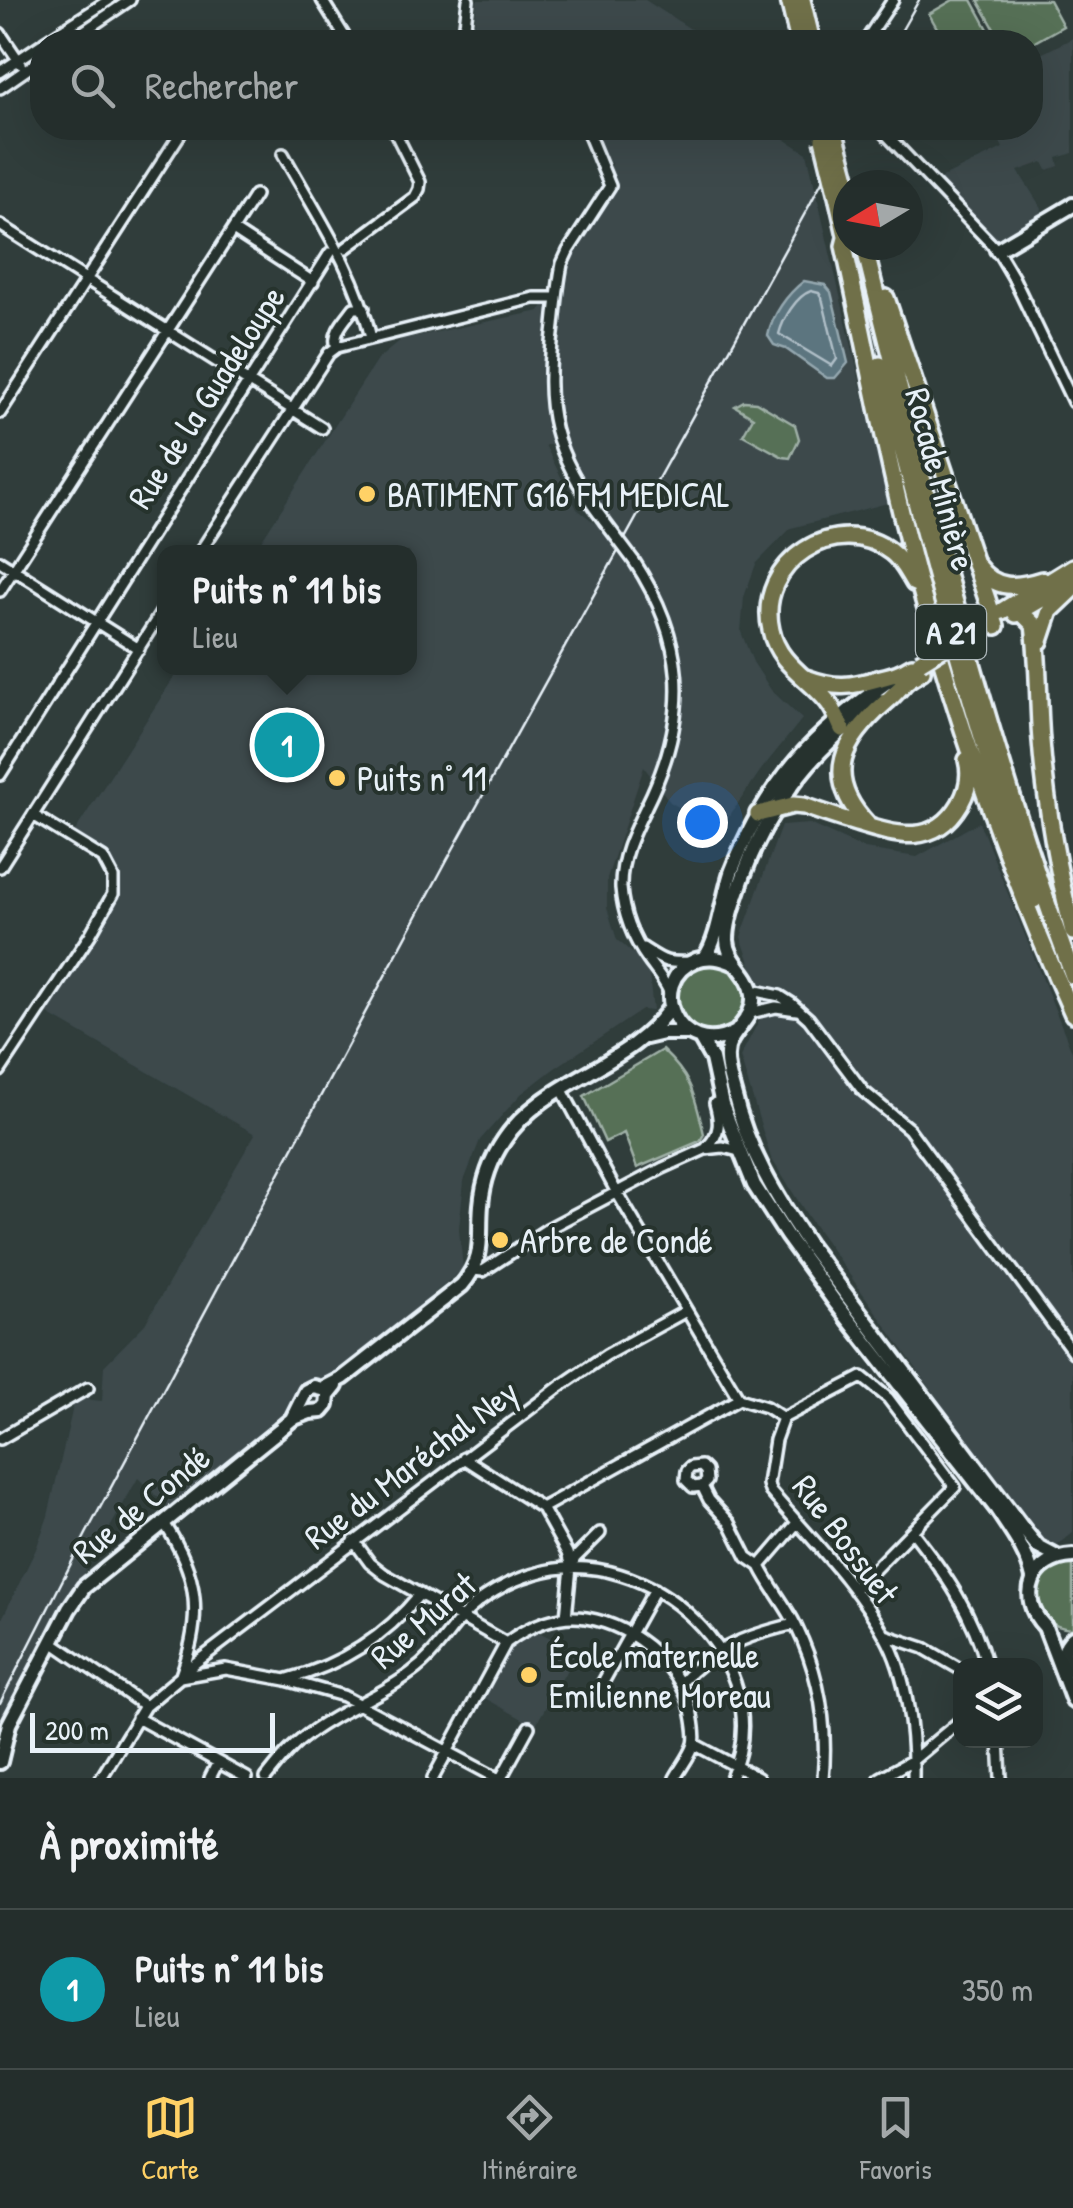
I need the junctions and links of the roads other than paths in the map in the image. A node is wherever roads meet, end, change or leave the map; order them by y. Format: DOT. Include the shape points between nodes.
graph roads {
  1 [pos="108,0"];
  2 [pos="130,0"];
  3 [pos="322,0"];
  4 [pos="468,0"];
  5 [pos="789,0"];
  6 [pos="802,0"];
  7 [pos="894,0"];
  8 [pos="63,30"];
  9 [pos="86,30"];
  10 [pos="341,30"];
  11 [pos="464,30"];
  12 [pos="796,30"];
  13 [pos="809,30"];
  14 [pos="873,30"];
  15 [pos="0,33"];
  16 [pos="30,52"];
  17 [pos="18,60"];
  18 [pos="30,68"];
  19 [pos="26,71"];
  20 [pos="0,72"];
  21 [pos="0,88"];
  22 [pos="176,140"];
  23 [pos="400,140"];
  24 [pos="591,140"];
  25 [pos="829,140"];
  26 [pos="831,140"];
  27 [pos="892,140"];
  28 [pos="283,154"];
  29 [pos="834,170"];
  30 [pos="843,170"];
  31 [pos="255,194"];
  32 [pos="1073,205"];
  33 [pos="0,226"];
  34 [pos="233,230"];
  35 [pos="346,248"];
  36 [pos="997,250"];
  37 [pos="330,253"];
  38 [pos="847,260"];
  39 [pos="853,260"];
  40 [pos="870,260"];
  41 [pos="871,260"];
  42 [pos="87,280"];
  43 [pos="313,282"];
  44 [pos="558,298"];
  45 [pos="364,308"];
  46 [pos="168,331"];
  47 [pos="371,338"];
  48 [pos="337,347"];
  49 [pos="1073,369"];
  50 [pos="1060,376"];
  51 [pos="247,382"];
  52 [pos="1073,402"];
  53 [pos="292,410"];
  54 [pos="0,414"];
  55 [pos="322,428"];
  56 [pos="205,545"];
  57 [pos="972,556"];
  58 [pos="0,561"];
  59 [pos="1073,567"];
  60 [pos="14,569"];
  61 [pos="1051,580"];
  62 [pos="1073,581"];
  63 [pos="1073,589"];
  64 [pos="0,591"];
  65 [pos="924,600"];
  66 [pos="157,619"];
  67 [pos="998,619"];
  68 [pos="96,622"];
  69 [pos="139,648"];
  70 [pos="1037,650"];
  71 [pos="798,675"];
  72 [pos="899,680"];
  73 [pos="840,724"];
  74 [pos="964,731"];
  75 [pos="0,775"];
  76 [pos="776,809"];
  77 [pos="758,814"];
  78 [pos="33,815"];
  79 [pos="870,827"];
  80 [pos="0,866"];
  81 [pos="1073,932"];
  82 [pos="641,946"];
  83 [pos="698,960"];
  84 [pos="735,964"];
  85 [pos="1073,976"];
  86 [pos="752,990"];
  87 [pos="670,1000"];
  88 [pos="799,1011"];
  89 [pos="750,1013"];
  90 [pos="1073,1013"];
  91 [pos="736,1032"];
  92 [pos="694,1036"];
  93 [pos="644,1038"];
  94 [pos="0,1071"];
  95 [pos="716,1078"];
  96 [pos="562,1088"];
  97 [pos="705,1149"];
  98 [pos="739,1151"];
  99 [pos="616,1191"];
  100 [pos="474,1270"];
  101 [pos="686,1311"];
  102 [pos="1073,1352"];
  103 [pos="88,1388"];
  104 [pos="325,1393"];
  105 [pos="302,1399"];
  106 [pos="738,1399"];
  107 [pos="310,1412"];
  108 [pos="292,1418"];
  109 [pos="783,1418"];
  110 [pos="0,1439"];
  111 [pos="464,1458"];
  112 [pos="702,1486"];
  113 [pos="542,1508"];
  114 [pos="164,1523"];
  115 [pos="797,1523"];
  116 [pos="912,1530"];
  117 [pos="600,1533"];
  118 [pos="354,1541"];
  119 [pos="1068,1556"];
  120 [pos="760,1566"];
  121 [pos="571,1567"];
  122 [pos="1034,1578"];
  123 [pos="654,1589"];
  124 [pos="854,1590"];
  125 [pos="420,1594"];
  126 [pos="566,1617"];
  127 [pos="462,1618"];
  128 [pos="795,1624"];
  129 [pos="1045,1627"];
  130 [pos="631,1634"];
  131 [pos="884,1635"];
  132 [pos="1073,1636"];
  133 [pos="52,1642"];
  134 [pos="506,1643"];
  135 [pos="720,1649"];
  136 [pos="984,1658"];
  137 [pos="953,1665"];
  138 [pos="180,1678"];
  139 [pos="286,1680"];
  140 [pos="680,1683"];
  141 [pos="602,1684"];
  142 [pos="1073,1687"];
  143 [pos="1073,1701"];
  144 [pos="358,1704"];
  145 [pos="145,1706"];
  146 [pos="138,1718"];
  147 [pos="953,1726"];
  148 [pos="528,1727"];
  149 [pos="694,1744"];
  150 [pos="999,1748"];
  151 [pos="448,1752"];
  152 [pos="913,1760"];
  153 [pos="0,1762"];
  154 [pos="218,1762"];
  155 [pos="736,1766"];
  156 [pos="1001,1777"];
  157 [pos="101,1778"];
  158 [pos="210,1778"];
  159 [pos="247,1778"];
  160 [pos="266,1778"];
  161 [pos="433,1778"];
  162 [pos="499,1778"];
  163 [pos="675,1778"];
  164 [pos="730,1778"];
  165 [pos="758,1778"];
  166 [pos="823,1778"];
  167 [pos="880,1778"];
  168 [pos="912,1778"];
  1 -- 8 [label="street"];
  2 -- 9 [label="street"];
  3 -- 10 [label="street"];
  4 -- 11 [label="street"];
  5 -- 12 [label="highway"];
  6 -- 13 [label="highway"];
  7 -- 14 [label="street"];
  15 -- 17 [label="street"];
  16 -- 17 [label="street"];
  17 -- 19 [label="street"];
  17 -- 20 [label="street"];
  18 -- 19 [label="street"];
  19 -- 21 [label="street"];
  22 -- 42 [label="street"];
  23 -- 35 [label="street" via="419,189"];
  24 -- 44 [label="street" via="610,186 568,250"];
  25 -- 29 [label="highway, Rocade Minière / A 21, bridge"];
  26 -- 30 [label="highway, Rocade Minière / A 21, bridge"];
  27 -- 36 [label="street"];
  28 -- 45 [label="street"];
  31 -- 34 [label="street"];
  32 -- 36 [label="main road"];
  33 -- 42 [label="street"];
  34 -- 43 [label="street"];
  34 -- 46 [label="street"];
  36 -- 50 [label="street"];
  37 -- 43 [label="street, Rue de la Guadeloupe"];
  38 -- 65 [label="highway"];
  39 -- 90 [label="highway, Rocade Minière / A 21" via="984,746"];
  40 -- 85 [label="highway, Rocade Minière / A 21" via="966,640"];
  41 -- 57 [label="highway"];
  42 -- 46 [label="street"];
  42 -- 54 [label="street"];
  43 -- 51 [label="street, Rue de la Guadeloupe"];
  44 -- 47 [label="street" via="534,298"];
  44 -- 82 [label="street, bridge" via="548,376 559,444 580,491 649,584 672,642 678,698 672,740 622,872 623,906"];
  45 -- 47 [label="street"];
  45 -- 48 [label="street" via="354,308 336,333"];
  46 -- 51 [label="street"];
  46 -- 60 [label="street"];
  47 -- 48 [label="street"];
  48 -- 53 [label="street"];
  49 -- 50 [label="street"];
  50 -- 52 [label="street"];
  51 -- 53 [label="street"];
  51 -- 68 [label="street, Rue de la Guadeloupe"];
  53 -- 55 [label="street"];
  53 -- 56 [label="street"];
  57 -- 61 [label="highway" via="1001,586"];
  57 -- 67 [label="highway"];
  58 -- 60 [label="street"];
  59 -- 61 [label="highway"];
  60 -- 64 [label="street"];
  60 -- 68 [label="street"];
  61 -- 67 [label="highway"];
  62 -- 67 [label="highway"];
  63 -- 70 [label="highway" via="1050,611"];
  65 -- 71 [label="highway" via="901,561 881,546 843,537 814,544 782,571 769,603 771,632"];
  65 -- 74 [label="highway"];
  66 -- 69 [label="street"];
  67 -- 70 [label="highway" via="1034,625"];
  67 -- 72 [label="highway, bridge"];
  68 -- 69 [label="street"];
  68 -- 75 [label="street, Rue de la Guadeloupe"];
  69 -- 78 [label="street"];
  70 -- 81 [label="highway" via="1050,820"];
  71 -- 72 [label="highway" via="841,687"];
  71 -- 73 [label="highway" via="829,702"];
  72 -- 73 [label="main road"];
  72 -- 79 [label="highway" via="899,692 862,724 842,766 846,795"];
  73 -- 76 [label="main road"];
  73 -- 77 [label="main road" via="798,757"];
  74 -- 79 [label="highway" via="968,786 948,819 915,835"];
  74 -- 90 [label="highway" via="1004,852"];
  76 -- 77 [label="highway"];
  76 -- 79 [label="highway" via="804,806"];
  76 -- 84 [label="main road" via="733,906 727,939"];
  77 -- 83 [label="main road" via="729,878 714,942"];
  78 -- 80 [label="street"];
  78 -- 94 [label="street" via="103,858 113,894"];
  82 -- 83 [label="street" via="662,961"];
  82 -- 87 [label="street"];
  83 -- 84 [label="main road"];
  83 -- 87 [label="main road" via="679,972"];
  84 -- 86 [label="main road"];
  86 -- 88 [label="street" via="780,996"];
  86 -- 89 [label="main road"];
  87 -- 92 [label="main road" via="674,1016"];
  87 -- 93 [label="main road"];
  88 -- 89 [label="street"];
  88 -- 102 [label="street" via="863,1091 909,1129"];
  89 -- 91 [label="main road"];
  91 -- 92 [label="main road" via="712,1040"];
  91 -- 119 [label="main road" via="726,1054 736,1102 780,1202 1038,1547"];
  92 -- 93 [label="main road"];
  92 -- 95 [label="main road" via="712,1059"];
  93 -- 96 [label="main road"];
  95 -- 97 [label="street" via="720,1128"];
  95 -- 98 [label="main road"];
  96 -- 99 [label="street"];
  96 -- 100 [label="main road" via="514,1127 493,1158"];
  97 -- 98 [label="street"];
  97 -- 99 [label="street"];
  98 -- 122 [label="main road" via="787,1236 996,1508"];
  99 -- 100 [label="street" via="483,1271"];
  99 -- 101 [label="street"];
  100 -- 104 [label="main road"];
  101 -- 106 [label="street"];
  101 -- 111 [label="street, Rue du Maréchal Ney" via="606,1354"];
  103 -- 110 [label="street"];
  104 -- 105 [label="main road" via="309,1388"];
  104 -- 107 [label="main road" via="328,1405"];
  105 -- 107 [label="main road"];
  105 -- 108 [label="main road, Rue de Condé"];
  106 -- 109 [label="street"];
  106 -- 113 [label="street"];
  107 -- 108 [label="main road, Rue de Condé"];
  108 -- 114 [label="main road, Rue de Condé"];
  109 -- 115 [label="street, Rue Bossuet" via="768,1484"];
  109 -- 116 [label="street" via="862,1377 888,1398 955,1487"];
  111 -- 113 [label="street"];
  111 -- 118 [label="street, Rue du Maréchal Ney"];
  112 -- 120 [label="street" via="747,1557"];
  113 -- 121 [label="street"];
  114 -- 133 [label="main road, Rue de Condé" via="84,1587"];
  114 -- 138 [label="street" via="188,1564 195,1601"];
  115 -- 120 [label="street"];
  115 -- 124 [label="street, Rue Bossuet"];
  116 -- 124 [label="street"];
  116 -- 136 [label="street" via="959,1596"];
  117 -- 121 [label="street"];
  118 -- 125 [label="street" via="370,1563"];
  118 -- 138 [label="street, Rue du Maréchal Ney"];
  119 -- 122 [label="main road"];
  120 -- 128 [label="street"];
  121 -- 123 [label="street, Rue Murat" via="614,1572"];
  121 -- 126 [label="street"];
  121 -- 127 [label="street, Rue Murat" via="512,1582"];
  122 -- 129 [label="main road" via="1032,1610"];
  123 -- 130 [label="street"];
  123 -- 135 [label="street, Rue Murat" via="704,1627"];
  124 -- 131 [label="street, Rue Bossuet"];
  125 -- 127 [label="street"];
  125 -- 139 [label="street" via="389,1628 348,1657"];
  126 -- 130 [label="street"];
  126 -- 134 [label="street"];
  127 -- 134 [label="street"];
  127 -- 144 [label="street, Rue Murat" via="418,1667"];
  128 -- 135 [label="street"];
  128 -- 166 [label="street" via="822,1704"];
  129 -- 132 [label="main road"];
  129 -- 143 [label="main road"];
  130 -- 140 [label="street"];
  130 -- 141 [label="street"];
  131 -- 137 [label="street"];
  131 -- 152 [label="street, Rue Bossuet" via="903,1686"];
  132 -- 142 [label="main road" via="1064,1654"];
  133 -- 145 [label="street"];
  133 -- 153 [label="main road, Rue de Condé" via="9,1724"];
  134 -- 151 [label="street"];
  135 -- 140 [label="street"];
  135 -- 155 [label="street, Rue Murat" via="739,1705"];
  138 -- 139 [label="street" via="226,1669"];
  138 -- 145 [label="street, Rue du Maréchal Ney"];
  139 -- 144 [label="street"];
  140 -- 149 [label="street"];
  144 -- 151 [label="street"];
  144 -- 160 [label="street, Rue Murat" via="302,1739"];
  145 -- 146 [label="street"];
  146 -- 154 [label="street"];
  146 -- 157 [label="street"];
  147 -- 152 [label="street"];
  148 -- 162 [label="street"];
  149 -- 155 [label="street"];
  149 -- 163 [label="street"];
  150 -- 156 [label="street"];
  151 -- 161 [label="street"];
  151 -- 162 [label="street"];
  152 -- 167 [label="street"];
  152 -- 168 [label="street, Rue Bossuet"];
  154 -- 158 [label="street"];
  154 -- 159 [label="street"];
  155 -- 164 [label="street, Rue Murat"];
  155 -- 165 [label="street"];
}
